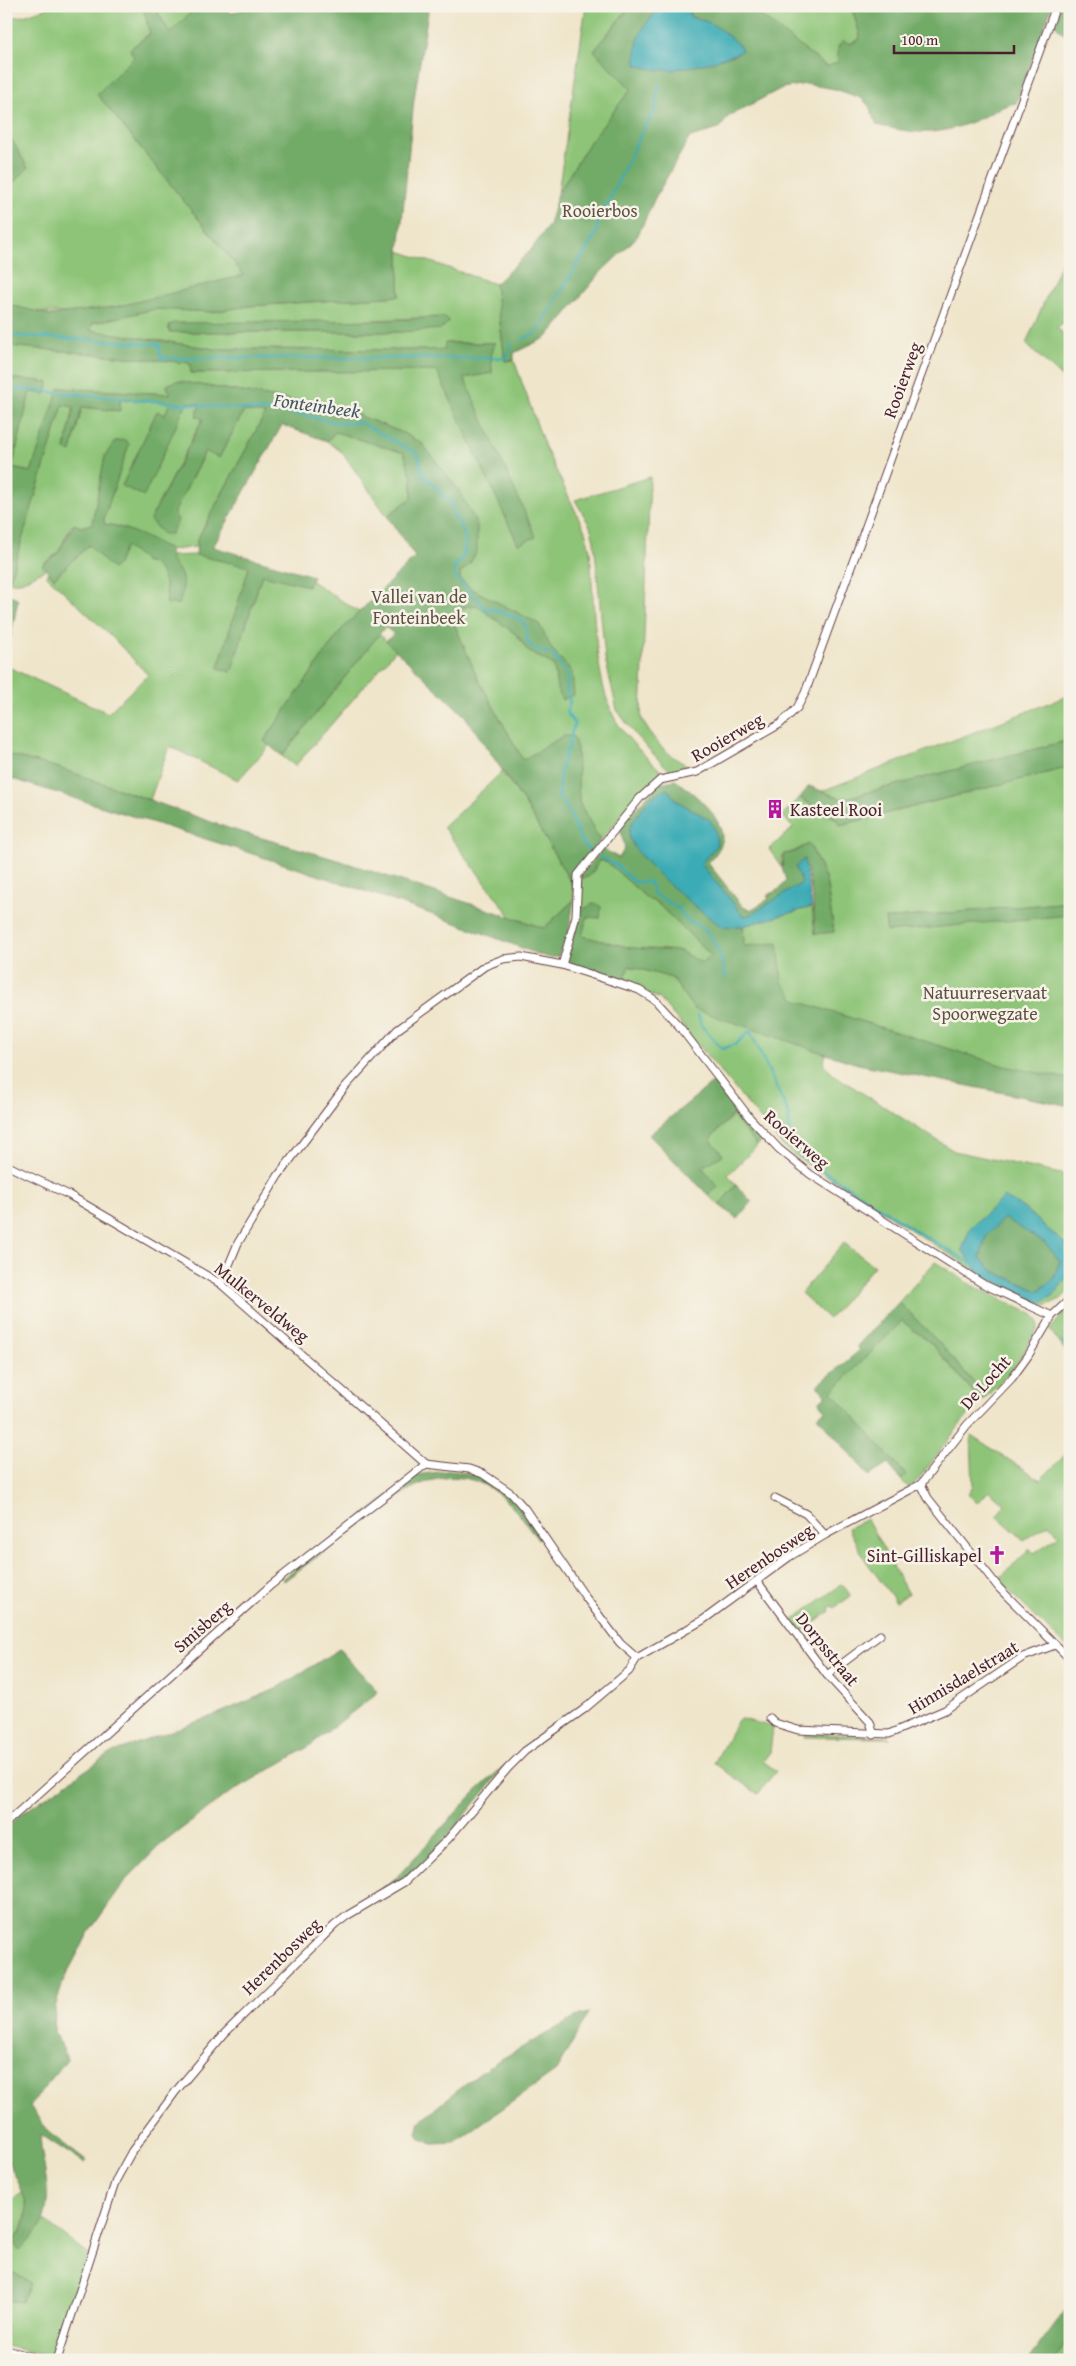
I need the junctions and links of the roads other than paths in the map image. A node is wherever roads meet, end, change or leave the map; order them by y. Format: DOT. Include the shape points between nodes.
graph roads {
  1 [pos="1056,6"];
  2 [pos="562,965"];
  3 [pos="6,1165"];
  4 [pos="221,1284"];
  5 [pos="1070,1299"];
  6 [pos="1052,1316"];
  7 [pos="426,1464"];
  8 [pos="921,1484"];
  9 [pos="775,1498"];
  10 [pos="825,1535"];
  11 [pos="757,1581"];
  12 [pos="880,1635"];
  13 [pos="1055,1645"];
  14 [pos="637,1658"];
  15 [pos="1070,1659"];
  16 [pos="827,1674"];
  17 [pos="770,1718"];
  18 [pos="874,1735"];
  19 [pos="6,1823"];
  20 [pos="6,2350"];
  21 [pos="46,2360"];
  22 [pos="57,2360"];
  1 -- 2 [label="street, Rooierweg" via="805,693 797,708 780,724 697,772 660,780 640,798 578,875 576,916"];
  2 -- 4 [label="street" via="521,957 485,966 397,1030 345,1087 278,1176 238,1243"];
  2 -- 6 [label="street, Rooierweg" via="639,990 655,1000 679,1026 748,1117 779,1149 810,1174 982,1284"];
  3 -- 4 [label="street, Mulkerveldweg" via="69,1195"];
  4 -- 7 [label="street, Mulkerveldweg"];
  5 -- 6 [label="street, De Locht"];
  6 -- 8 [label="street, De Locht" via="1012,1378 967,1425"];
  7 -- 14 [label="street" via="469,1469 491,1478 511,1493 615,1635"];
  7 -- 19 [label="street, Smisberg" via="271,1585"];
  8 -- 10 [label="street, Herenbosweg"];
  8 -- 13 [label="street" via="928,1498 999,1588"];
  9 -- 10 [label="street" via="806,1514"];
  10 -- 11 [label="street, Herenbosweg"];
  11 -- 14 [label="street, Herenbosweg" via="702,1620"];
  11 -- 16 [label="street, Dorpsstraat"];
  12 -- 16 [label="street"];
  13 -- 15 [label="street"];
  13 -- 18 [label="street, Hinnisdaelstraat" via="1023,1657 922,1722 889,1734"];
  14 -- 22 [label="street, Herenbosweg" via="629,1671 584,1710 526,1751 508,1768 448,1838 404,1882 348,1915 328,1932 224,2034 176,2091 132,2150 116,2180"];
  16 -- 18 [label="street, Dorpsstraat" via="870,1722"];
  17 -- 18 [label="street, Hinnisdaelstraat" via="775,1723 798,1730"];
  20 -- 21 [label="street"];
}
